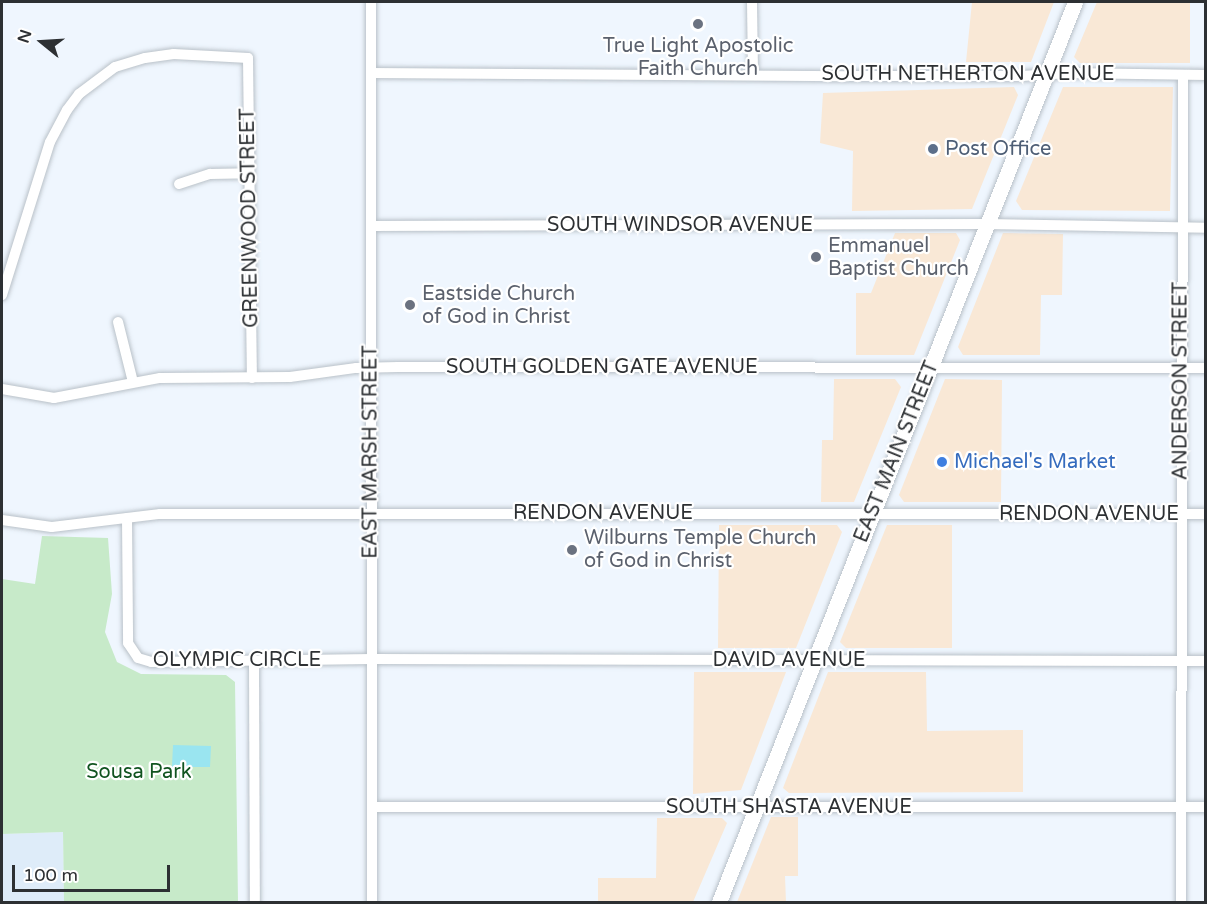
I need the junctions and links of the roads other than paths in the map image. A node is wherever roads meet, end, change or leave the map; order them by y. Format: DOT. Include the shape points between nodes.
graph roads {
  1 [pos="371,2"];
  2 [pos="752,2"];
  3 [pos="1076,2"];
  4 [pos="371,73"];
  5 [pos="753,74"];
  6 [pos="1047,74"];
  7 [pos="1182,75"];
  8 [pos="1206,75"];
  9 [pos="249,173"];
  10 [pos="179,184"];
  11 [pos="986,224"];
  12 [pos="371,226"];
  13 [pos="1182,228"];
  14 [pos="1206,228"];
  15 [pos="2,295"];
  16 [pos="118,322"];
  17 [pos="371,367"];
  18 [pos="931,367"];
  19 [pos="1181,368"];
  20 [pos="1206,368"];
  21 [pos="252,378"];
  22 [pos="133,382"];
  23 [pos="2,388"];
  24 [pos="372,512"];
  25 [pos="873,514"];
  26 [pos="1181,514"];
  27 [pos="1206,514"];
  28 [pos="127,518"];
  29 [pos="2,520"];
  30 [pos="372,659"];
  31 [pos="254,660"];
  32 [pos="815,660"];
  33 [pos="1181,661"];
  34 [pos="1206,661"];
  35 [pos="372,807"];
  36 [pos="757,807"];
  37 [pos="1181,807"];
  38 [pos="1206,807"];
  39 [pos="255,903"];
  40 [pos="372,903"];
  41 [pos="719,903"];
  42 [pos="1181,903"];
  1 -- 4 [label="street, EAST MARSH STREET"];
  2 -- 5 [label="street"];
  3 -- 6 [label="main road, EAST MAIN STREET"];
  4 -- 5 [label="street, SOUTH NETHERTON AVENUE"];
  4 -- 12 [label="street, EAST MARSH STREET"];
  5 -- 6 [label="street, SOUTH NETHERTON AVENUE"];
  6 -- 7 [label="street, SOUTH NETHERTON AVENUE"];
  6 -- 11 [label="main road, EAST MAIN STREET"];
  7 -- 8 [label="street, SOUTH NETHERTON AVENUE"];
  7 -- 13 [label="street, ANDERSON STREET"];
  9 -- 10 [label="street" via="210,174"];
  9 -- 15 [label="street, GREENWOOD STREET" via="248,58 174,54 116,68 79,94 50,142"];
  9 -- 21 [label="street, GREENWOOD STREET"];
  11 -- 12 [label="street, SOUTH WINDSOR AVENUE"];
  11 -- 13 [label="street, SOUTH WINDSOR AVENUE"];
  11 -- 18 [label="main road, EAST MAIN STREET"];
  12 -- 17 [label="street, EAST MARSH STREET"];
  13 -- 14 [label="street, SOUTH WINDSOR AVENUE"];
  13 -- 19 [label="street, ANDERSON STREET"];
  16 -- 22 [label="street"];
  17 -- 18 [label="street, SOUTH GOLDEN GATE AVENUE"];
  17 -- 21 [label="street, SOUTH GOLDEN GATE AVENUE"];
  17 -- 24 [label="street, EAST MARSH STREET"];
  18 -- 19 [label="street, SOUTH GOLDEN GATE AVENUE"];
  18 -- 25 [label="main road, EAST MAIN STREET"];
  19 -- 20 [label="street, SOUTH GOLDEN GATE AVENUE"];
  19 -- 26 [label="street, ANDERSON STREET"];
  21 -- 22 [label="street, SOUTH GOLDEN GATE AVENUE" via="160,378"];
  22 -- 23 [label="street, SOUTH GOLDEN GATE AVENUE" via="54,398"];
  24 -- 25 [label="street, RENDON AVENUE"];
  24 -- 28 [label="street, RENDON AVENUE" via="160,514"];
  24 -- 30 [label="street, EAST MARSH STREET"];
  25 -- 26 [label="street, RENDON AVENUE"];
  25 -- 32 [label="main road, EAST MAIN STREET"];
  26 -- 27 [label="street, RENDON AVENUE"];
  26 -- 33 [label="street, ANDERSON STREET"];
  28 -- 29 [label="street, RENDON AVENUE" via="52,527"];
  28 -- 31 [label="street, OLYMPIC CIRCLE" via="127,635 131,651 151,662"];
  30 -- 31 [label="street, OLYMPIC CIRCLE"];
  30 -- 32 [label="street, DAVID AVENUE"];
  30 -- 35 [label="street, EAST MARSH STREET"];
  31 -- 39 [label="street"];
  32 -- 33 [label="street, DAVID AVENUE"];
  32 -- 36 [label="main road, EAST MAIN STREET"];
  33 -- 34 [label="street, DAVID AVENUE"];
  33 -- 37 [label="street, ANDERSON STREET"];
  35 -- 36 [label="street, SOUTH SHASTA AVENUE"];
  35 -- 40 [label="street, EAST MARSH STREET"];
  36 -- 37 [label="street, SOUTH SHASTA AVENUE"];
  36 -- 41 [label="main road, EAST MAIN STREET"];
  37 -- 38 [label="street, SOUTH SHASTA AVENUE"];
  37 -- 42 [label="street, ANDERSON STREET"];
}
